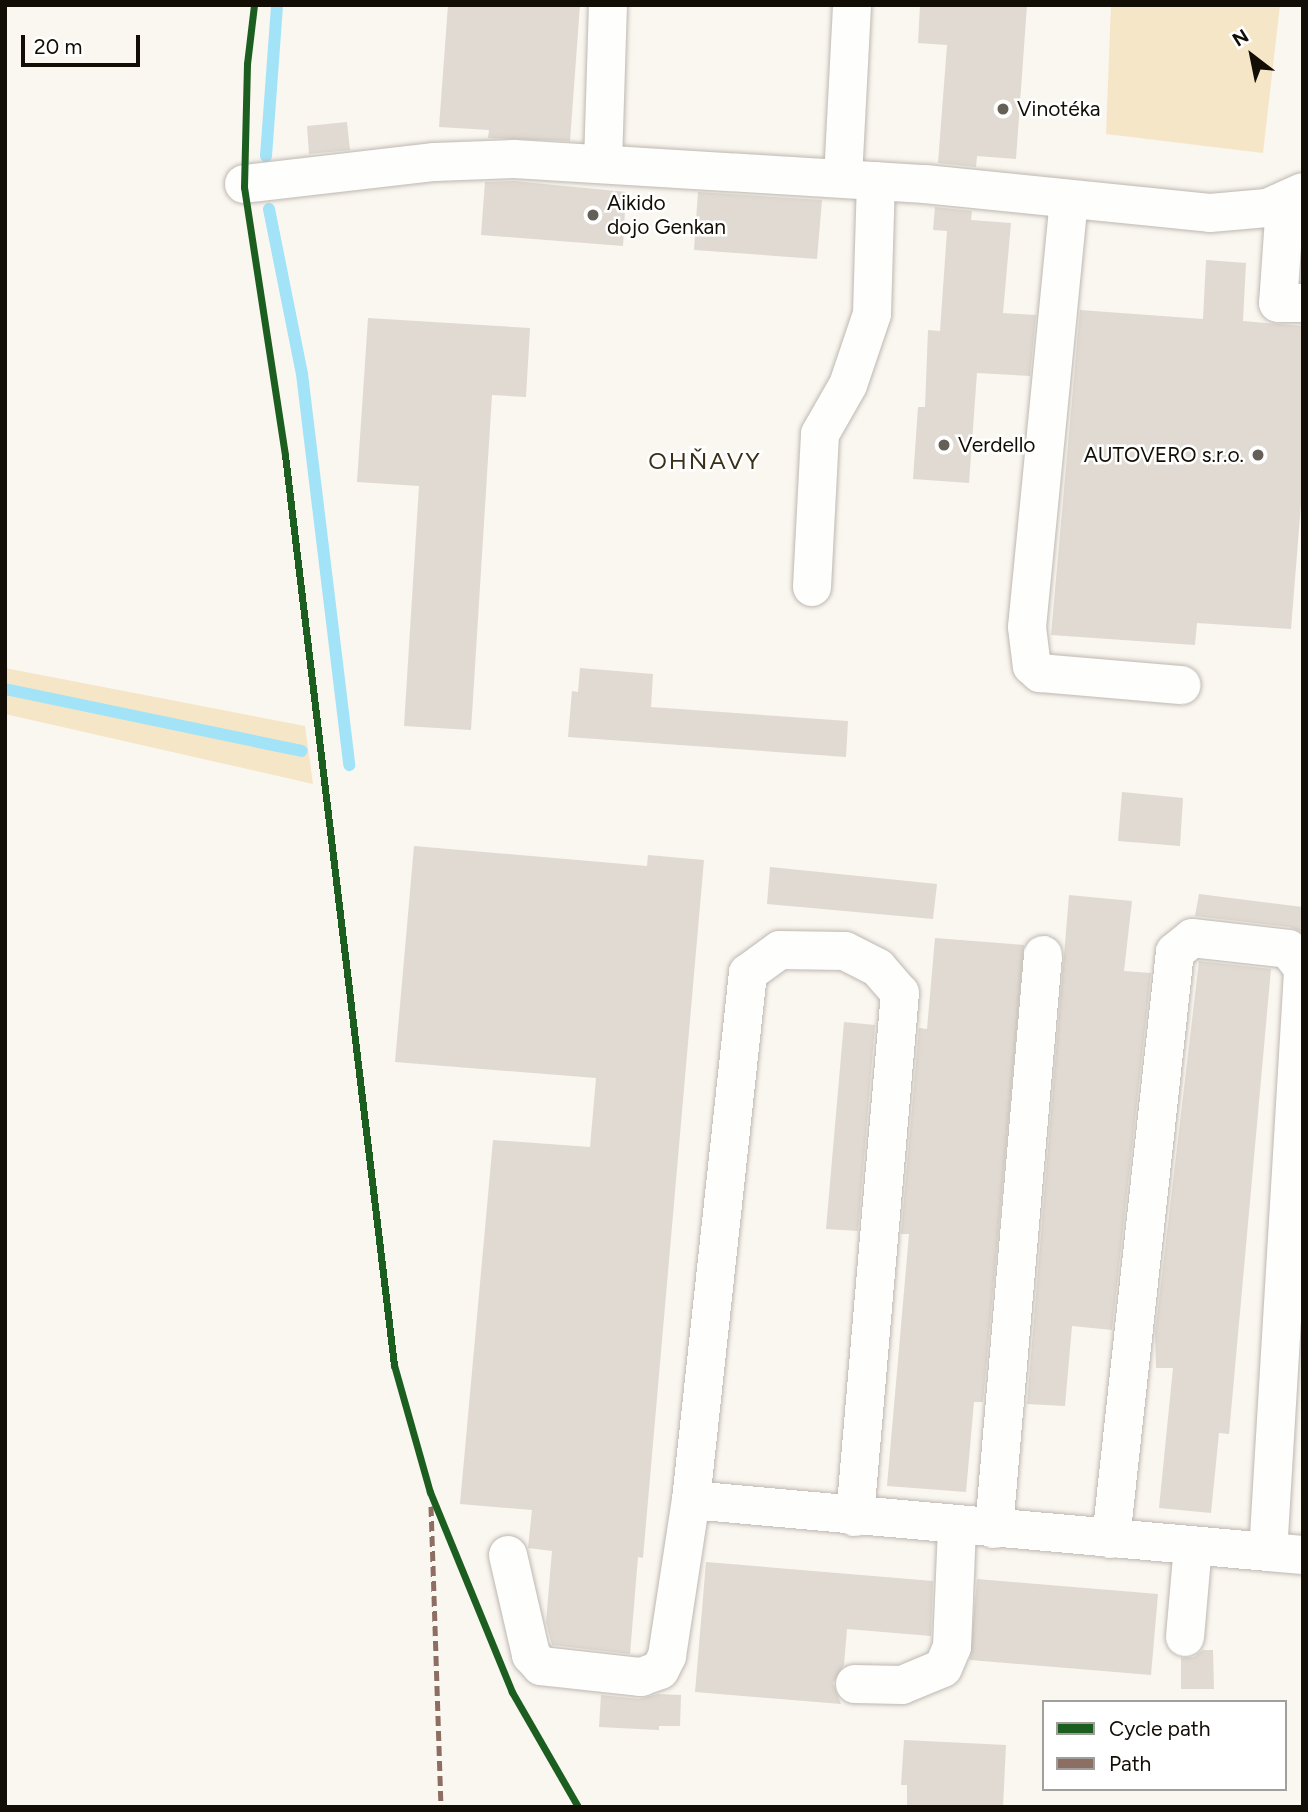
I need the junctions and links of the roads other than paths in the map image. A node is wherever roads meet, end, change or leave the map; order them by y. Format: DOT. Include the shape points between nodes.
graph roads {
  1 [pos="608,5"];
  2 [pos="852,5"];
  3 [pos="603,163"];
  4 [pos="859,180"];
  5 [pos="244,184"];
  6 [pos="1294,198"];
  7 [pos="1069,199"];
  8 [pos="1303,303"];
  9 [pos="812,587"];
  10 [pos="1181,685"];
  11 [pos="1043,955"];
  12 [pos="1303,970"];
  13 [pos="691,1500"];
  14 [pos="855,1517"];
  15 [pos="975,1528"];
  16 [pos="1111,1539"];
  17 [pos="1194,1546"];
  18 [pos="1285,1554"];
  19 [pos="508,1555"];
  20 [pos="1185,1637"];
  21 [pos="855,1684"];
  1 -- 3 [label="lane"];
  2 -- 4 [label="lane"];
  3 -- 4 [label="lane"];
  3 -- 5 [label="lane" via="435,162"];
  4 -- 7 [label="lane"];
  4 -- 9 [label="lane" via="872,314 848,385 820,434"];
  6 -- 7 [label="lane" via="1223,214"];
  6 -- 8 [label="lane" via="1278,303"];
  7 -- 10 [label="lane" via="1027,626 1032,666 1040,673"];
  11 -- 15 [label="lane"];
  12 -- 16 [label="lane" via="1289,949 1192,938 1175,952"];
  12 -- 18 [label="lane"];
  13 -- 14 [label="lane"];
  13 -- 14 [label="lane" via="748,973 780,950 845,951 878,968 900,993"];
  13 -- 19 [label="lane" via="667,1656 660,1670 641,1677 535,1661"];
  14 -- 15 [label="lane"];
  15 -- 16 [label="lane"];
  15 -- 21 [label="lane" via="952,1647 943,1668 902,1685"];
  16 -- 17 [label="lane"];
  17 -- 18 [label="lane"];
  17 -- 20 [label="lane"];
}
